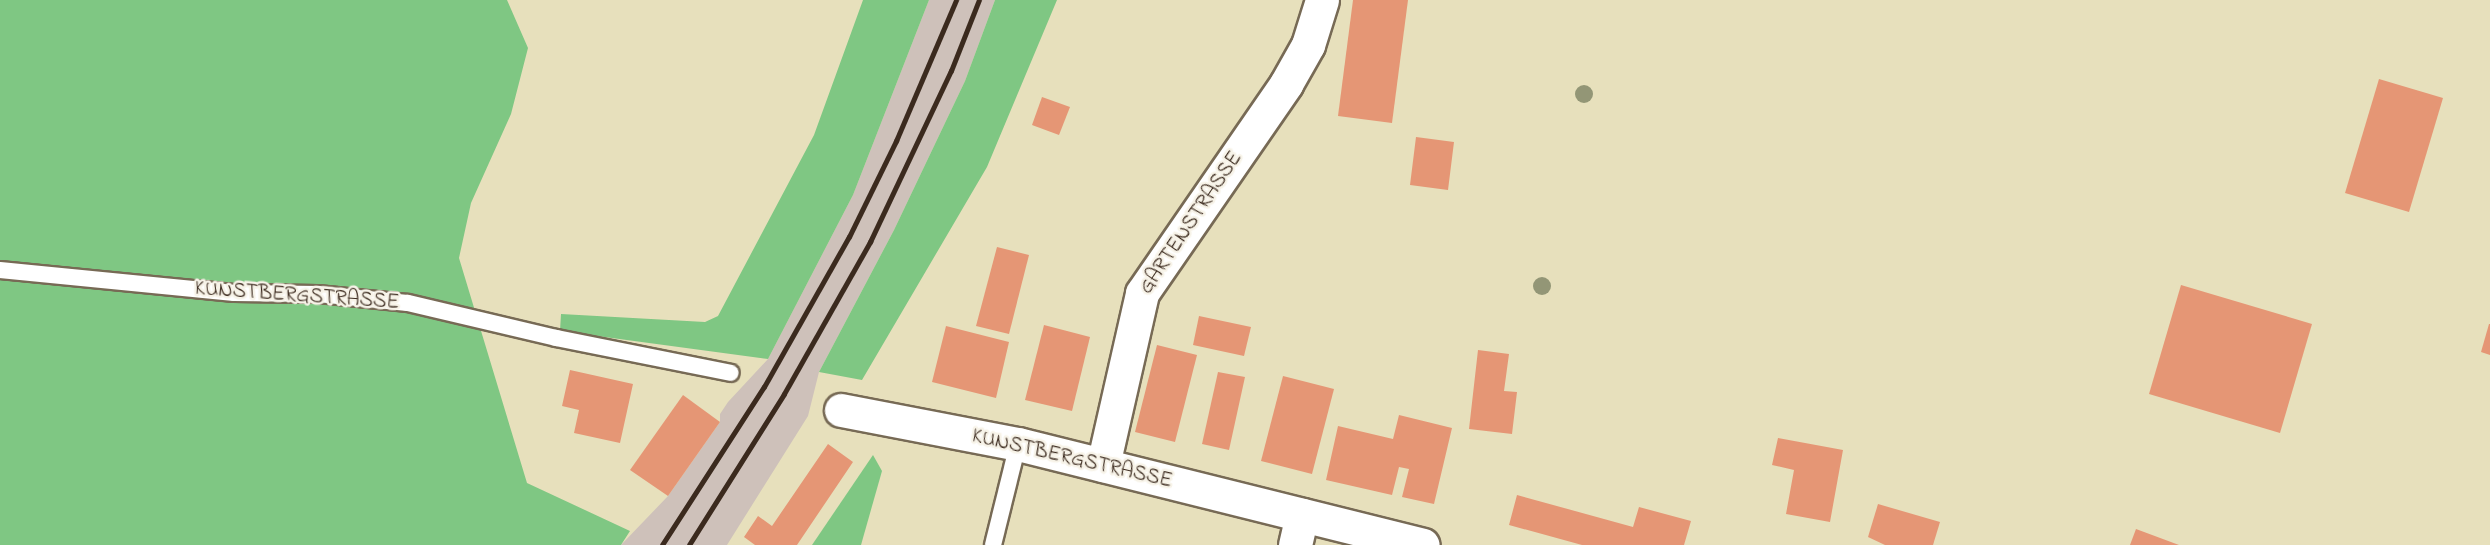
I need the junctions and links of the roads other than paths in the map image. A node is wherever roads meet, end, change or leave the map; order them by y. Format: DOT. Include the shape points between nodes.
graph roads {
  1 [pos="1322,0"];
  2 [pos="0,270"];
  3 [pos="731,373"];
  4 [pos="842,410"];
  5 [pos="1018,444"];
  6 [pos="1103,465"];
  7 [pos="1298,530"];
  8 [pos="993,545"];
  9 [pos="1423,545"];
  1 -- 6 [label="street, GARTENSTRASSE" via="1308,45 1286,84 1142,293"];
  2 -- 3 [label="lane, KUNSTBERGSTRASSE" via="234,293 318,294 408,303"];
  4 -- 5 [label="street, KUNSTBERGSTRASSE"];
  5 -- 6 [label="street, KUNSTBERGSTRASSE"];
  5 -- 8 [label="lane"];
  6 -- 7 [label="street, KUNSTBERGSTRASSE"];
  7 -- 9 [label="street, KUNSTBERGSTRASSE"];
}
